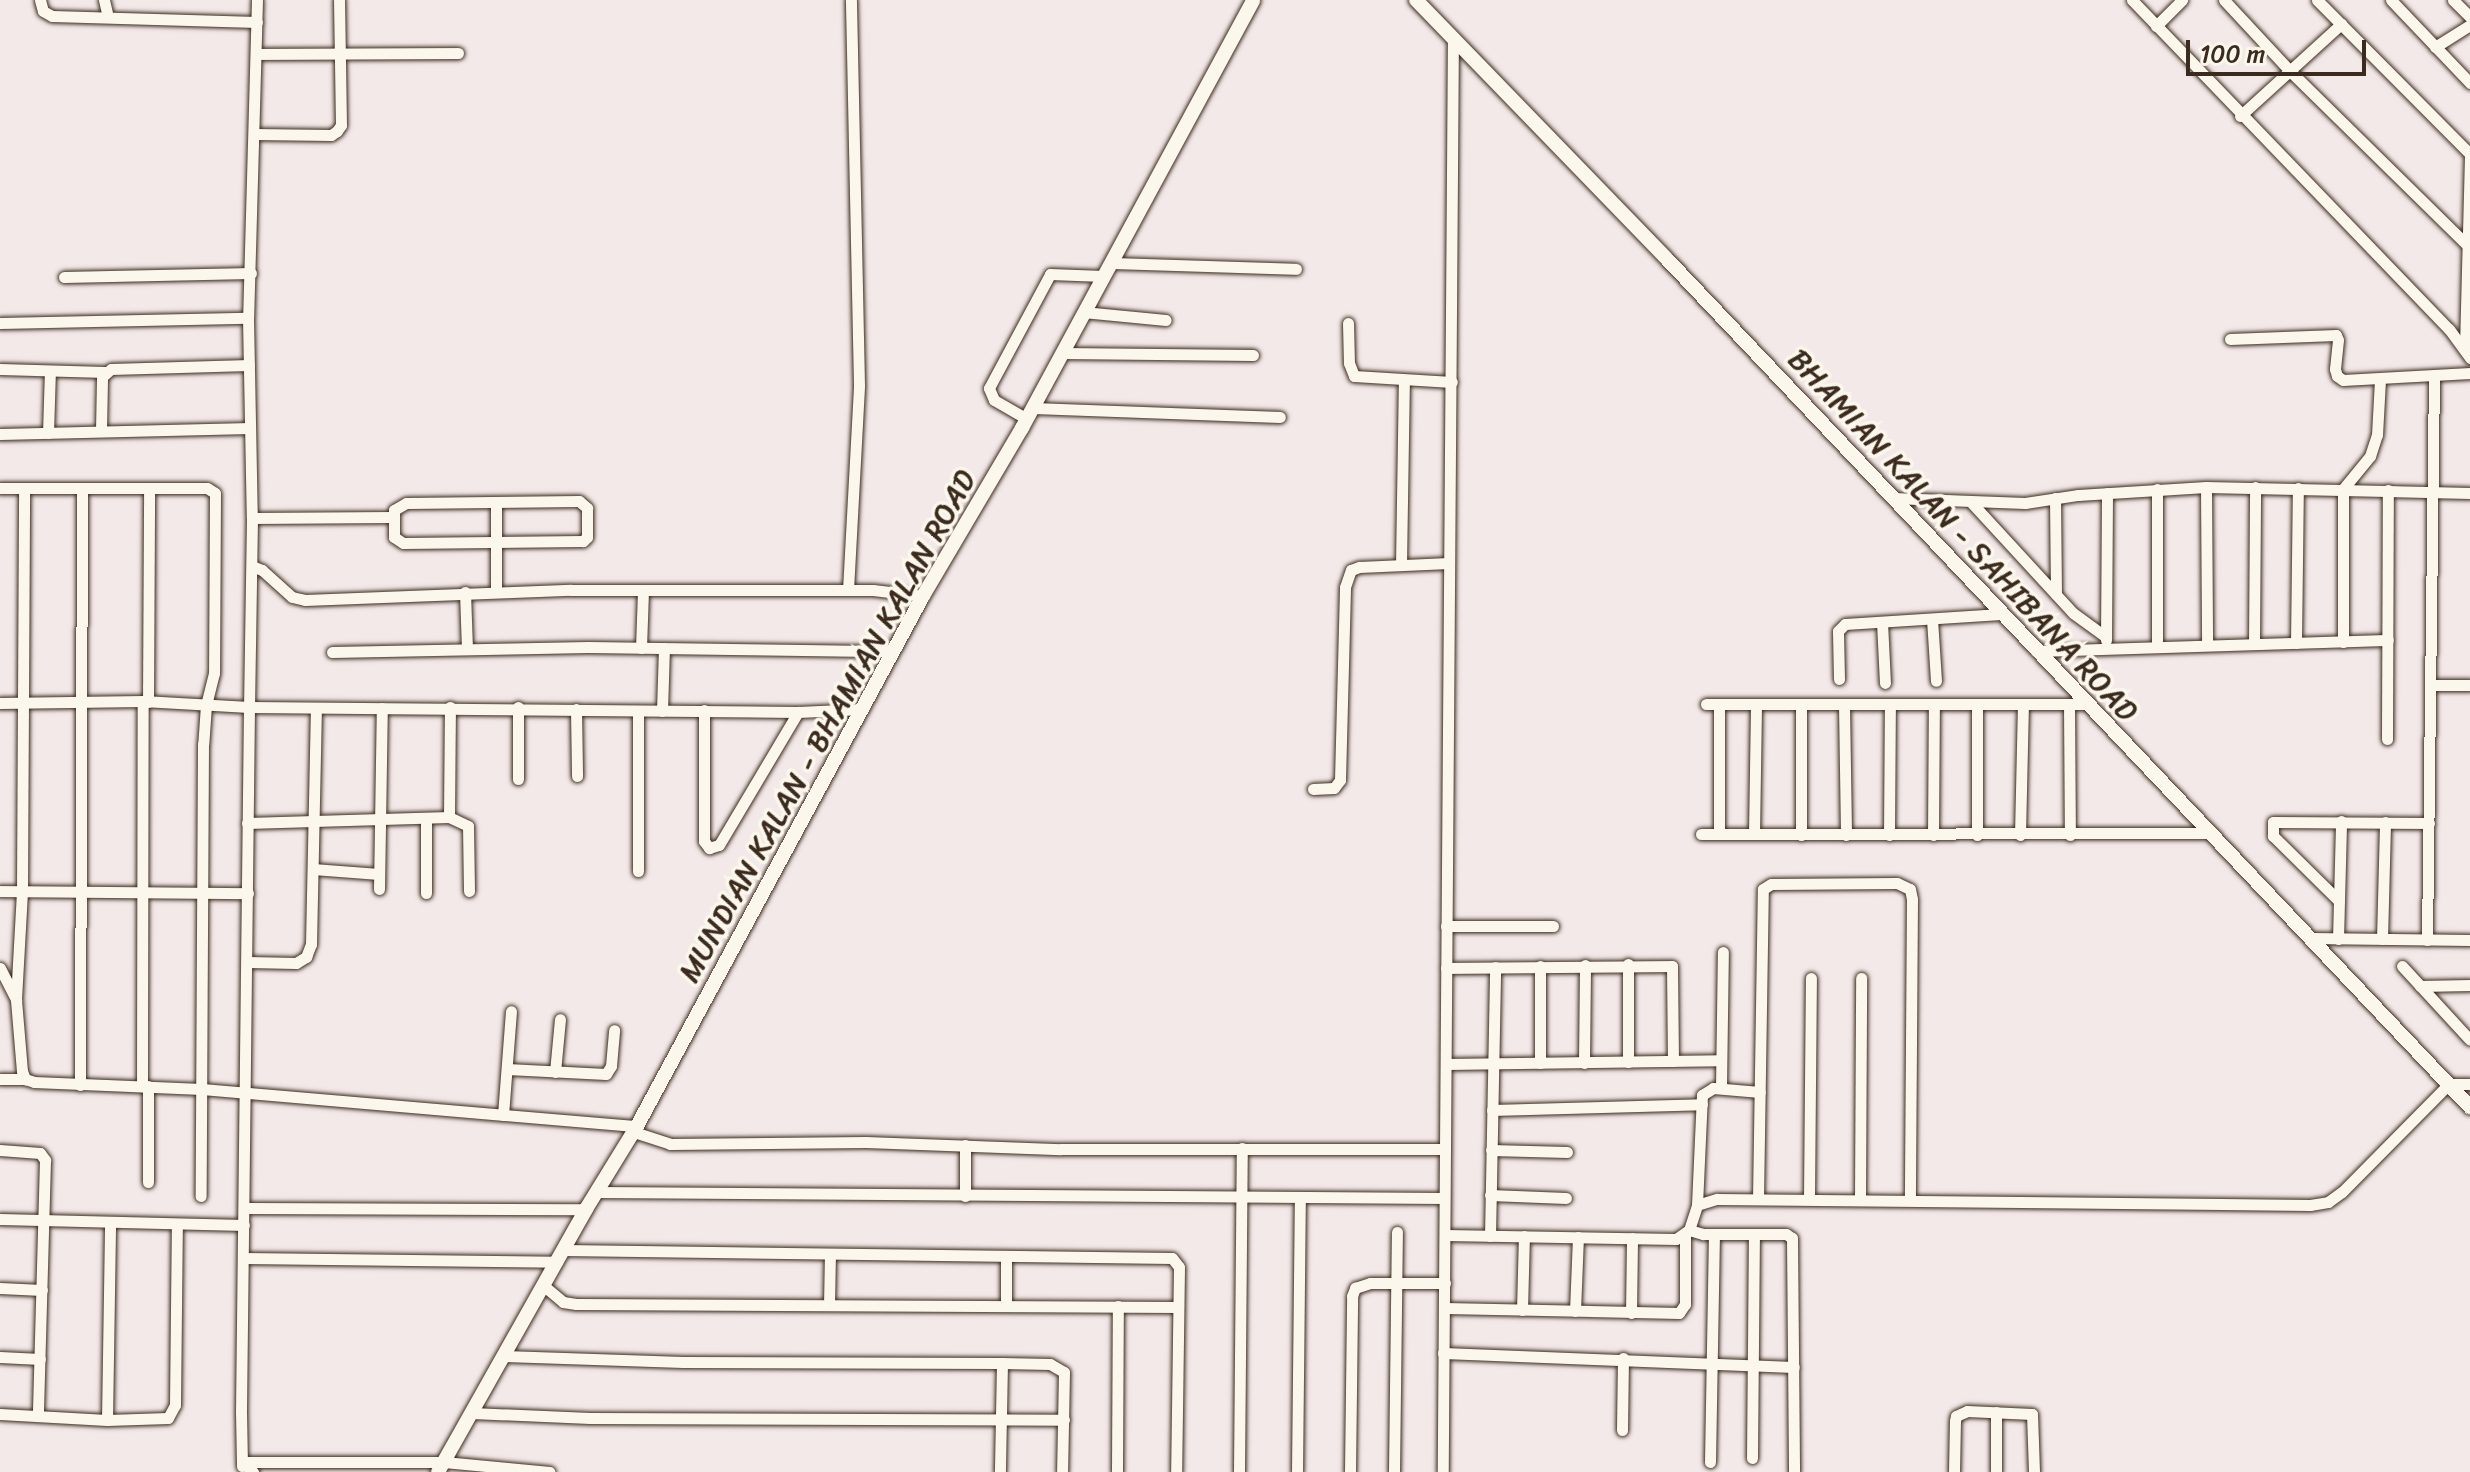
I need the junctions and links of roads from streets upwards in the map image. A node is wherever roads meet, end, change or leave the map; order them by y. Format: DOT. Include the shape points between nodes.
graph roads {
  1 [pos="40,0"];
  2 [pos="104,0"];
  3 [pos="257,0"];
  4 [pos="339,0"];
  5 [pos="851,0"];
  6 [pos="1253,0"];
  7 [pos="1416,0"];
  8 [pos="2132,0"];
  9 [pos="2182,0"];
  10 [pos="2224,0"];
  11 [pos="2317,0"];
  12 [pos="2391,0"];
  13 [pos="2453,0"];
  14 [pos="108,17"];
  15 [pos="2470,17"];
  16 [pos="257,22"];
  17 [pos="2341,24"];
  18 [pos="2470,25"];
  19 [pos="2156,26"];
  20 [pos="1453,38"];
  21 [pos="2435,47"];
  22 [pos="341,53"];
  23 [pos="458,53"];
  24 [pos="256,54"];
  25 [pos="2291,72"];
  26 [pos="2470,83"];
  27 [pos="2240,116"];
  28 [pos="254,134"];
  29 [pos="2470,154"];
  30 [pos="2469,248"];
  31 [pos="1106,269"];
  32 [pos="1296,269"];
  33 [pos="251,273"];
  34 [pos="64,277"];
  35 [pos="1083,312"];
  36 [pos="248,318"];
  37 [pos="1166,320"];
  38 [pos="0,323"];
  39 [pos="1348,323"];
  40 [pos="2230,339"];
  41 [pos="1062,353"];
  42 [pos="2468,353"];
  43 [pos="1253,355"];
  44 [pos="249,365"];
  45 [pos="0,369"];
  46 [pos="50,371"];
  47 [pos="105,372"];
  48 [pos="2470,373"];
  49 [pos="2434,377"];
  50 [pos="2380,379"];
  51 [pos="1404,380"];
  52 [pos="1452,382"];
  53 [pos="1030,414"];
  54 [pos="1280,417"];
  55 [pos="250,428"];
  56 [pos="101,431"];
  57 [pos="48,433"];
  58 [pos="0,434"];
  59 [pos="2206,487"];
  60 [pos="2255,487"];
  61 [pos="0,488"];
  62 [pos="24,488"];
  63 [pos="82,488"];
  64 [pos="149,488"];
  65 [pos="2298,488"];
  66 [pos="2157,489"];
  67 [pos="2343,489"];
  68 [pos="2388,490"];
  69 [pos="2431,492"];
  70 [pos="2107,493"];
  71 [pos="2470,493"];
  72 [pos="1892,498"];
  73 [pos="2055,498"];
  74 [pos="1970,501"];
  75 [pos="496,502"];
  76 [pos="393,517"];
  77 [pos="252,518"];
  78 [pos="496,543"];
  79 [pos="1449,563"];
  80 [pos="1401,565"];
  81 [pos="252,566"];
  82 [pos="848,590"];
  83 [pos="496,591"];
  84 [pos="643,591"];
  85 [pos="465,592"];
  86 [pos="2056,594"];
  87 [pos="923,596"];
  88 [pos="2001,614"];
  89 [pos="1932,619"];
  90 [pos="1882,622"];
  91 [pos="2388,640"];
  92 [pos="2343,642"];
  93 [pos="2106,643"];
  94 [pos="2296,643"];
  95 [pos="2254,644"];
  96 [pos="2207,645"];
  97 [pos="2157,647"];
  98 [pos="641,648"];
  99 [pos="664,648"];
  100 [pos="467,649"];
  101 [pos="893,651"];
  102 [pos="2036,651"];
  103 [pos="332,652"];
  104 [pos="1839,679"];
  105 [pos="1936,681"];
  106 [pos="1885,683"];
  107 [pos="2432,685"];
  108 [pos="2470,685"];
  109 [pos="82,701"];
  110 [pos="145,702"];
  111 [pos="0,703"];
  112 [pos="21,703"];
  113 [pos="1756,704"];
  114 [pos="1801,704"];
  115 [pos="2069,704"];
  116 [pos="2085,704"];
  117 [pos="206,705"];
  118 [pos="1844,705"];
  119 [pos="1890,705"];
  120 [pos="1934,705"];
  121 [pos="1977,705"];
  122 [pos="2023,706"];
  123 [pos="249,707"];
  124 [pos="450,707"];
  125 [pos="518,707"];
  126 [pos="316,708"];
  127 [pos="382,708"];
  128 [pos="576,709"];
  129 [pos="863,709"];
  130 [pos="704,710"];
  131 [pos="638,711"];
  132 [pos="662,711"];
  133 [pos="798,712"];
  134 [pos="2387,739"];
  135 [pos="577,776"];
  136 [pos="518,779"];
  137 [pos="1313,789"];
  138 [pos="449,817"];
  139 [pos="380,819"];
  140 [pos="426,819"];
  141 [pos="314,820"];
  142 [pos="2341,821"];
  143 [pos="2385,822"];
  144 [pos="247,823"];
  145 [pos="2429,823"];
  146 [pos="2208,833"];
  147 [pos="1701,834"];
  148 [pos="1719,834"];
  149 [pos="1754,834"];
  150 [pos="1801,835"];
  151 [pos="1846,835"];
  152 [pos="1889,835"];
  153 [pos="1933,835"];
  154 [pos="1977,835"];
  155 [pos="2020,835"];
  156 [pos="2070,835"];
  157 [pos="313,869"];
  158 [pos="638,871"];
  159 [pos="379,874"];
  160 [pos="379,889"];
  161 [pos="0,891"];
  162 [pos="22,891"];
  163 [pos="80,891"];
  164 [pos="469,891"];
  165 [pos="140,892"];
  166 [pos="202,893"];
  167 [pos="248,893"];
  168 [pos="426,893"];
  169 [pos="2339,901"];
  170 [pos="1446,926"];
  171 [pos="1553,926"];
  172 [pos="2311,938"];
  173 [pos="2338,939"];
  174 [pos="2382,939"];
  175 [pos="2427,940"];
  176 [pos="2470,940"];
  177 [pos="1723,952"];
  178 [pos="248,962"];
  179 [pos="1628,964"];
  180 [pos="1585,965"];
  181 [pos="1540,966"];
  182 [pos="2402,966"];
  183 [pos="1495,967"];
  184 [pos="0,968"];
  185 [pos="1446,968"];
  186 [pos="1811,978"];
  187 [pos="1861,978"];
  188 [pos="2470,985"];
  189 [pos="2420,986"];
  190 [pos="16,1000"];
  191 [pos="511,1011"];
  192 [pos="560,1019"];
  193 [pos="614,1030"];
  194 [pos="2470,1040"];
  195 [pos="1721,1060"];
  196 [pos="1673,1061"];
  197 [pos="1628,1062"];
  198 [pos="1540,1063"];
  199 [pos="1584,1063"];
  200 [pos="1446,1064"];
  201 [pos="1494,1064"];
  202 [pos="507,1069"];
  203 [pos="555,1072"];
  204 [pos="0,1079"];
  205 [pos="25,1079"];
  206 [pos="2449,1084"];
  207 [pos="2470,1084"];
  208 [pos="80,1085"];
  209 [pos="145,1086"];
  210 [pos="1721,1088"];
  211 [pos="202,1089"];
  212 [pos="1760,1092"];
  213 [pos="244,1093"];
  214 [pos="1702,1104"];
  215 [pos="2470,1107"];
  216 [pos="1492,1110"];
  217 [pos="503,1115"];
  218 [pos="636,1129"];
  219 [pos="965,1145"];
  220 [pos="1242,1148"];
  221 [pos="1445,1149"];
  222 [pos="0,1150"];
  223 [pos="1491,1150"];
  224 [pos="1567,1152"];
  225 [pos="148,1182"];
  226 [pos="596,1192"];
  227 [pos="1490,1195"];
  228 [pos="201,1196"];
  229 [pos="965,1196"];
  230 [pos="1300,1198"];
  231 [pos="1444,1198"];
  232 [pos="1566,1198"];
  233 [pos="1241,1199"];
  234 [pos="1758,1199"];
  235 [pos="1809,1199"];
  236 [pos="1860,1199"];
  237 [pos="1910,1200"];
  238 [pos="1697,1205"];
  239 [pos="244,1208"];
  240 [pos="586,1209"];
  241 [pos="0,1219"];
  242 [pos="44,1222"];
  243 [pos="110,1223"];
  244 [pos="177,1225"];
  245 [pos="244,1225"];
  246 [pos="1397,1232"];
  247 [pos="1687,1233"];
  248 [pos="1445,1235"];
  249 [pos="1714,1235"];
  250 [pos="1754,1235"];
  251 [pos="1490,1236"];
  252 [pos="1524,1236"];
  253 [pos="1578,1237"];
  254 [pos="1632,1238"];
  255 [pos="830,1254"];
  256 [pos="560,1256"];
  257 [pos="1006,1256"];
  258 [pos="244,1258"];
  259 [pos="1445,1283"];
  260 [pos="1396,1284"];
  261 [pos="544,1286"];
  262 [pos="0,1288"];
  263 [pos="42,1290"];
  264 [pos="829,1305"];
  265 [pos="1006,1305"];
  266 [pos="1118,1306"];
  267 [pos="1178,1307"];
  268 [pos="1445,1308"];
  269 [pos="1522,1310"];
  270 [pos="1575,1311"];
  271 [pos="1631,1313"];
  272 [pos="1443,1353"];
  273 [pos="504,1356"];
  274 [pos="0,1357"];
  275 [pos="1623,1358"];
  276 [pos="40,1359"];
  277 [pos="1002,1363"];
  278 [pos="1712,1364"];
  279 [pos="1753,1366"];
  280 [pos="1794,1367"];
  281 [pos="1996,1412"];
  282 [pos="472,1413"];
  283 [pos="0,1414"];
  284 [pos="38,1416"];
  285 [pos="107,1420"];
  286 [pos="1002,1420"];
  287 [pos="1064,1420"];
  288 [pos="1622,1430"];
  289 [pos="1752,1458"];
  290 [pos="1710,1462"];
  291 [pos="242,1467"];
  292 [pos="441,1467"];
  293 [pos="253,1472"];
  294 [pos="550,1472"];
  295 [pos="1000,1472"];
  296 [pos="1062,1472"];
  297 [pos="1117,1472"];
  298 [pos="1176,1472"];
  299 [pos="1239,1472"];
  300 [pos="1297,1472"];
  301 [pos="1350,1472"];
  302 [pos="1394,1472"];
  303 [pos="1443,1472"];
  304 [pos="1794,1472"];
  305 [pos="1954,1472"];
  306 [pos="1996,1472"];
  307 [pos="2034,1472"];
  1 -- 14 [label="street" via="43,11 52,16"];
  2 -- 14 [label="street"];
  3 -- 16 [label="street"];
  4 -- 22 [label="street"];
  5 -- 82 [label="street" via="859,385"];
  6 -- 31 [label="street, MUNDIAN KALAN - BHAMIAN KALAN ROAD"];
  7 -- 20 [label="street, BHAMIAN KALAN - SAHIBANA ROAD"];
  8 -- 19 [label="street"];
  9 -- 19 [label="street"];
  10 -- 25 [label="street"];
  11 -- 17 [label="street"];
  12 -- 21 [label="street"];
  13 -- 15 [label="street"];
  14 -- 16 [label="street"];
  16 -- 24 [label="street"];
  17 -- 25 [label="street"];
  17 -- 29 [label="street"];
  18 -- 21 [label="street"];
  19 -- 27 [label="street"];
  20 -- 52 [label="street"];
  20 -- 72 [label="street, BHAMIAN KALAN - SAHIBANA ROAD"];
  21 -- 26 [label="street"];
  22 -- 23 [label="street"];
  22 -- 24 [label="street"];
  22 -- 28 [label="street" via="337,131"];
  24 -- 28 [label="street"];
  25 -- 27 [label="street"];
  25 -- 30 [label="street"];
  27 -- 42 [label="street"];
  28 -- 33 [label="street"];
  29 -- 30 [label="street"];
  30 -- 42 [label="street"];
  31 -- 32 [label="street"];
  31 -- 35 [label="street, MUNDIAN KALAN - BHAMIAN KALAN ROAD"];
  31 -- 53 [label="street" via="1050,274 989,388 994,400"];
  33 -- 34 [label="street"];
  33 -- 36 [label="street"];
  35 -- 37 [label="street"];
  35 -- 41 [label="street, MUNDIAN KALAN - BHAMIAN KALAN ROAD"];
  36 -- 38 [label="street"];
  36 -- 44 [label="street"];
  39 -- 51 [label="street" via="1354,376"];
  40 -- 50 [label="street" via="2331,334 2338,340 2337,376"];
  41 -- 43 [label="street"];
  41 -- 53 [label="street, MUNDIAN KALAN - BHAMIAN KALAN ROAD"];
  44 -- 47 [label="street"];
  44 -- 55 [label="street"];
  45 -- 46 [label="street"];
  46 -- 47 [label="street"];
  46 -- 57 [label="street"];
  47 -- 56 [label="street"];
  48 -- 49 [label="street"];
  49 -- 50 [label="street"];
  49 -- 69 [label="street"];
  50 -- 67 [label="street" via="2370,456"];
  51 -- 52 [label="street"];
  51 -- 80 [label="street"];
  52 -- 79 [label="street"];
  53 -- 54 [label="street"];
  53 -- 87 [label="street, MUNDIAN KALAN - BHAMIAN KALAN ROAD"];
  55 -- 56 [label="street"];
  55 -- 77 [label="street"];
  56 -- 57 [label="street"];
  57 -- 58 [label="street"];
  59 -- 60 [label="street"];
  59 -- 66 [label="street"];
  59 -- 96 [label="street"];
  60 -- 65 [label="street"];
  60 -- 95 [label="street"];
  61 -- 62 [label="street"];
  62 -- 63 [label="street"];
  62 -- 112 [label="street"];
  63 -- 64 [label="street"];
  63 -- 109 [label="street"];
  64 -- 110 [label="street"];
  64 -- 117 [label="street" via="207,488 215,493 214,673"];
  65 -- 67 [label="street"];
  65 -- 94 [label="street"];
  66 -- 70 [label="street"];
  66 -- 97 [label="street"];
  67 -- 68 [label="street"];
  67 -- 92 [label="street"];
  68 -- 69 [label="street"];
  68 -- 91 [label="street"];
  69 -- 71 [label="street"];
  69 -- 107 [label="street"];
  70 -- 73 [label="street"];
  70 -- 93 [label="street"];
  72 -- 74 [label="street"];
  72 -- 88 [label="street, BHAMIAN KALAN - SAHIBANA ROAD"];
  73 -- 74 [label="street"];
  73 -- 86 [label="street"];
  74 -- 86 [label="street"];
  75 -- 76 [label="street" via="406,503 398,505"];
  75 -- 78 [label="street"];
  75 -- 78 [label="street" via="579,501 587,508 583,541"];
  76 -- 77 [label="street"];
  76 -- 78 [label="street" via="397,542"];
  77 -- 81 [label="street"];
  78 -- 83 [label="street"];
  79 -- 80 [label="street"];
  79 -- 170 [label="street"];
  80 -- 137 [label="street" via="1359,567 1347,577 1340,780 1334,788"];
  81 -- 85 [label="street" via="292,597 305,600"];
  81 -- 123 [label="street"];
  82 -- 84 [label="street"];
  82 -- 87 [label="street"];
  83 -- 84 [label="street"];
  83 -- 85 [label="street"];
  84 -- 98 [label="street"];
  85 -- 100 [label="street"];
  86 -- 93 [label="street"];
  87 -- 101 [label="street, MUNDIAN KALAN - BHAMIAN KALAN ROAD"];
  88 -- 89 [label="street"];
  88 -- 102 [label="street, BHAMIAN KALAN - SAHIBANA ROAD"];
  89 -- 90 [label="street"];
  89 -- 105 [label="street"];
  90 -- 104 [label="street" via="1840,627"];
  90 -- 106 [label="street"];
  91 -- 92 [label="street"];
  91 -- 134 [label="street"];
  92 -- 94 [label="street"];
  93 -- 97 [label="street"];
  93 -- 102 [label="street"];
  94 -- 95 [label="street"];
  95 -- 96 [label="street"];
  96 -- 97 [label="street"];
  98 -- 99 [label="street"];
  98 -- 100 [label="street"];
  99 -- 101 [label="street"];
  99 -- 132 [label="street"];
  100 -- 103 [label="street"];
  101 -- 129 [label="street, MUNDIAN KALAN - BHAMIAN KALAN ROAD"];
  102 -- 116 [label="street, BHAMIAN KALAN - SAHIBANA ROAD"];
  107 -- 108 [label="street"];
  107 -- 145 [label="street"];
  109 -- 110 [label="street"];
  109 -- 112 [label="street"];
  109 -- 163 [label="street"];
  110 -- 117 [label="street"];
  110 -- 165 [label="street"];
  111 -- 112 [label="street"];
  112 -- 162 [label="street"];
  113 -- 114 [label="street"];
  113 -- 148 [label="street" via="1712,704"];
  113 -- 149 [label="street"];
  114 -- 118 [label="street"];
  114 -- 150 [label="street"];
  115 -- 116 [label="street"];
  115 -- 122 [label="street"];
  115 -- 156 [label="street"];
  116 -- 146 [label="street, BHAMIAN KALAN - SAHIBANA ROAD"];
  117 -- 123 [label="street"];
  117 -- 166 [label="street"];
  118 -- 119 [label="street"];
  118 -- 151 [label="street"];
  119 -- 120 [label="street"];
  119 -- 152 [label="street"];
  120 -- 121 [label="street"];
  120 -- 153 [label="street"];
  121 -- 122 [label="street"];
  121 -- 154 [label="street"];
  122 -- 155 [label="street"];
  123 -- 126 [label="street"];
  123 -- 144 [label="street"];
  124 -- 125 [label="street"];
  124 -- 127 [label="street"];
  124 -- 138 [label="street"];
  125 -- 128 [label="street"];
  125 -- 136 [label="street"];
  126 -- 127 [label="street"];
  126 -- 141 [label="street"];
  127 -- 139 [label="street"];
  128 -- 131 [label="street"];
  128 -- 135 [label="street"];
  129 -- 133 [label="street"];
  129 -- 218 [label="street, MUNDIAN KALAN - BHAMIAN KALAN ROAD"];
  130 -- 132 [label="street"];
  130 -- 133 [label="street"];
  130 -- 133 [label="street" via="704,841 709,848 719,845"];
  131 -- 132 [label="street"];
  131 -- 158 [label="street"];
  138 -- 140 [label="street"];
  138 -- 164 [label="street" via="468,826"];
  139 -- 140 [label="street"];
  139 -- 141 [label="street"];
  139 -- 159 [label="street"];
  140 -- 168 [label="street"];
  141 -- 144 [label="street"];
  141 -- 157 [label="street"];
  142 -- 143 [label="street"];
  142 -- 169 [label="street"];
  142 -- 169 [label="street" via="2278,820 2271,826 2273,836"];
  143 -- 145 [label="street"];
  143 -- 174 [label="street"];
  144 -- 167 [label="street"];
  145 -- 175 [label="street"];
  146 -- 156 [label="street"];
  146 -- 172 [label="street, BHAMIAN KALAN - SAHIBANA ROAD"];
  147 -- 148 [label="street"];
  148 -- 149 [label="street"];
  149 -- 150 [label="street"];
  150 -- 151 [label="street"];
  151 -- 152 [label="street"];
  152 -- 153 [label="street"];
  153 -- 154 [label="street"];
  154 -- 155 [label="street"];
  155 -- 156 [label="street"];
  157 -- 159 [label="street"];
  157 -- 178 [label="street" via="306,957 282,965"];
  159 -- 160 [label="street"];
  161 -- 162 [label="street"];
  162 -- 163 [label="street"];
  162 -- 190 [label="street"];
  163 -- 165 [label="street"];
  163 -- 208 [label="street"];
  165 -- 166 [label="street"];
  165 -- 209 [label="street"];
  166 -- 167 [label="street"];
  166 -- 211 [label="street"];
  167 -- 178 [label="street"];
  169 -- 173 [label="street"];
  170 -- 171 [label="street"];
  170 -- 185 [label="street"];
  172 -- 173 [label="street"];
  172 -- 206 [label="street, BHAMIAN KALAN - SAHIBANA ROAD"];
  173 -- 174 [label="street"];
  174 -- 175 [label="street"];
  175 -- 176 [label="street"];
  177 -- 195 [label="street"];
  178 -- 213 [label="street"];
  179 -- 180 [label="street"];
  179 -- 196 [label="street" via="1666,963 1674,970"];
  179 -- 197 [label="street"];
  180 -- 181 [label="street"];
  180 -- 199 [label="street"];
  181 -- 183 [label="street"];
  181 -- 198 [label="street"];
  182 -- 189 [label="street"];
  183 -- 185 [label="street"];
  183 -- 201 [label="street"];
  184 -- 190 [label="street"];
  185 -- 200 [label="street"];
  186 -- 235 [label="street"];
  187 -- 236 [label="street"];
  188 -- 189 [label="street"];
  189 -- 194 [label="street"];
  190 -- 205 [label="street"];
  191 -- 202 [label="street"];
  192 -- 203 [label="street"];
  193 -- 203 [label="street" via="606,1074"];
  195 -- 196 [label="street"];
  195 -- 210 [label="street"];
  196 -- 197 [label="street"];
  197 -- 199 [label="street"];
  198 -- 199 [label="street"];
  198 -- 201 [label="street"];
  200 -- 201 [label="street"];
  200 -- 221 [label="street"];
  201 -- 216 [label="street"];
  202 -- 203 [label="street"];
  202 -- 217 [label="street"];
  204 -- 205 [label="street"];
  205 -- 208 [label="street"];
  206 -- 207 [label="street"];
  206 -- 215 [label="street, BHAMIAN KALAN - SAHIBANA ROAD"];
  206 -- 237 [label="street" via="2328,1202"];
  208 -- 209 [label="street"];
  209 -- 211 [label="street"];
  209 -- 225 [label="street"];
  210 -- 212 [label="street"];
  210 -- 214 [label="street" via="1705,1090"];
  211 -- 213 [label="street"];
  211 -- 228 [label="street"];
  212 -- 234 [label="street"];
  212 -- 237 [label="street" via="1763,889 1771,884 1905,885 1912,899"];
  213 -- 217 [label="street"];
  213 -- 239 [label="street"];
  214 -- 216 [label="street"];
  214 -- 238 [label="street"];
  216 -- 223 [label="street"];
  217 -- 218 [label="street"];
  218 -- 219 [label="street" via="670,1144"];
  218 -- 226 [label="street, MUNDIAN KALAN - BHAMIAN KALAN ROAD"];
  219 -- 220 [label="street"];
  219 -- 229 [label="street"];
  220 -- 221 [label="street"];
  220 -- 233 [label="street"];
  221 -- 231 [label="street"];
  222 -- 242 [label="street" via="44,1156"];
  223 -- 224 [label="street"];
  223 -- 227 [label="street"];
  226 -- 229 [label="street"];
  226 -- 240 [label="street, MUNDIAN KALAN - BHAMIAN KALAN ROAD"];
  227 -- 232 [label="street"];
  227 -- 251 [label="street"];
  229 -- 233 [label="street"];
  230 -- 231 [label="street"];
  230 -- 233 [label="street"];
  230 -- 300 [label="street"];
  231 -- 248 [label="street"];
  233 -- 299 [label="street"];
  234 -- 235 [label="street"];
  234 -- 238 [label="street" via="1717,1199"];
  235 -- 236 [label="street"];
  236 -- 237 [label="street"];
  238 -- 247 [label="street"];
  239 -- 240 [label="street"];
  239 -- 245 [label="street"];
  240 -- 256 [label="street, MUNDIAN KALAN - BHAMIAN KALAN ROAD"];
  241 -- 242 [label="street"];
  242 -- 243 [label="street"];
  242 -- 263 [label="street"];
  243 -- 244 [label="street"];
  243 -- 285 [label="street"];
  244 -- 245 [label="street"];
  244 -- 285 [label="street" via="173,1413 160,1420"];
  245 -- 258 [label="street"];
  246 -- 260 [label="street"];
  247 -- 249 [label="street"];
  247 -- 254 [label="street" via="1676,1239"];
  247 -- 271 [label="street" via="1683,1310"];
  248 -- 251 [label="street"];
  248 -- 259 [label="street"];
  249 -- 250 [label="street"];
  249 -- 278 [label="street"];
  250 -- 279 [label="street"];
  250 -- 280 [label="street" via="1792,1238"];
  251 -- 252 [label="street"];
  252 -- 253 [label="street"];
  252 -- 269 [label="street"];
  253 -- 254 [label="street"];
  253 -- 270 [label="street"];
  254 -- 271 [label="street"];
  255 -- 256 [label="street"];
  255 -- 257 [label="street"];
  255 -- 264 [label="street"];
  256 -- 258 [label="street"];
  256 -- 261 [label="street, MUNDIAN KALAN - BHAMIAN KALAN ROAD"];
  257 -- 265 [label="street"];
  257 -- 267 [label="street" via="1172,1258 1179,1267"];
  258 -- 291 [label="street"];
  259 -- 260 [label="street"];
  259 -- 268 [label="street"];
  260 -- 301 [label="street" via="1361,1284 1352,1296"];
  260 -- 302 [label="street"];
  261 -- 264 [label="street" via="563,1302 576,1304"];
  261 -- 273 [label="street, MUNDIAN KALAN - BHAMIAN KALAN ROAD"];
  262 -- 263 [label="street"];
  263 -- 276 [label="street"];
  264 -- 265 [label="street"];
  265 -- 266 [label="street"];
  266 -- 267 [label="street"];
  266 -- 297 [label="street"];
  267 -- 298 [label="street"];
  268 -- 269 [label="street"];
  268 -- 272 [label="street"];
  269 -- 270 [label="street"];
  270 -- 271 [label="street"];
  272 -- 275 [label="street"];
  272 -- 303 [label="street"];
  273 -- 277 [label="street"];
  273 -- 282 [label="street, MUNDIAN KALAN - BHAMIAN KALAN ROAD"];
  274 -- 276 [label="street"];
  275 -- 278 [label="street"];
  275 -- 288 [label="street"];
  276 -- 284 [label="street"];
  277 -- 286 [label="street"];
  277 -- 287 [label="street" via="1058,1366 1065,1380"];
  278 -- 279 [label="street"];
  278 -- 290 [label="street"];
  279 -- 280 [label="street"];
  279 -- 289 [label="street"];
  280 -- 304 [label="street"];
  281 -- 305 [label="street" via="1956,1416"];
  281 -- 306 [label="street"];
  281 -- 307 [label="street" via="2032,1414"];
  282 -- 286 [label="street" via="604,1419"];
  282 -- 292 [label="street, MUNDIAN KALAN - BHAMIAN KALAN ROAD"];
  283 -- 284 [label="street"];
  284 -- 285 [label="street"];
  286 -- 287 [label="street"];
  286 -- 295 [label="street"];
  287 -- 296 [label="street"];
  291 -- 292 [label="street"];
  291 -- 293 [label="street"];
  292 -- 294 [label="street"];
}
